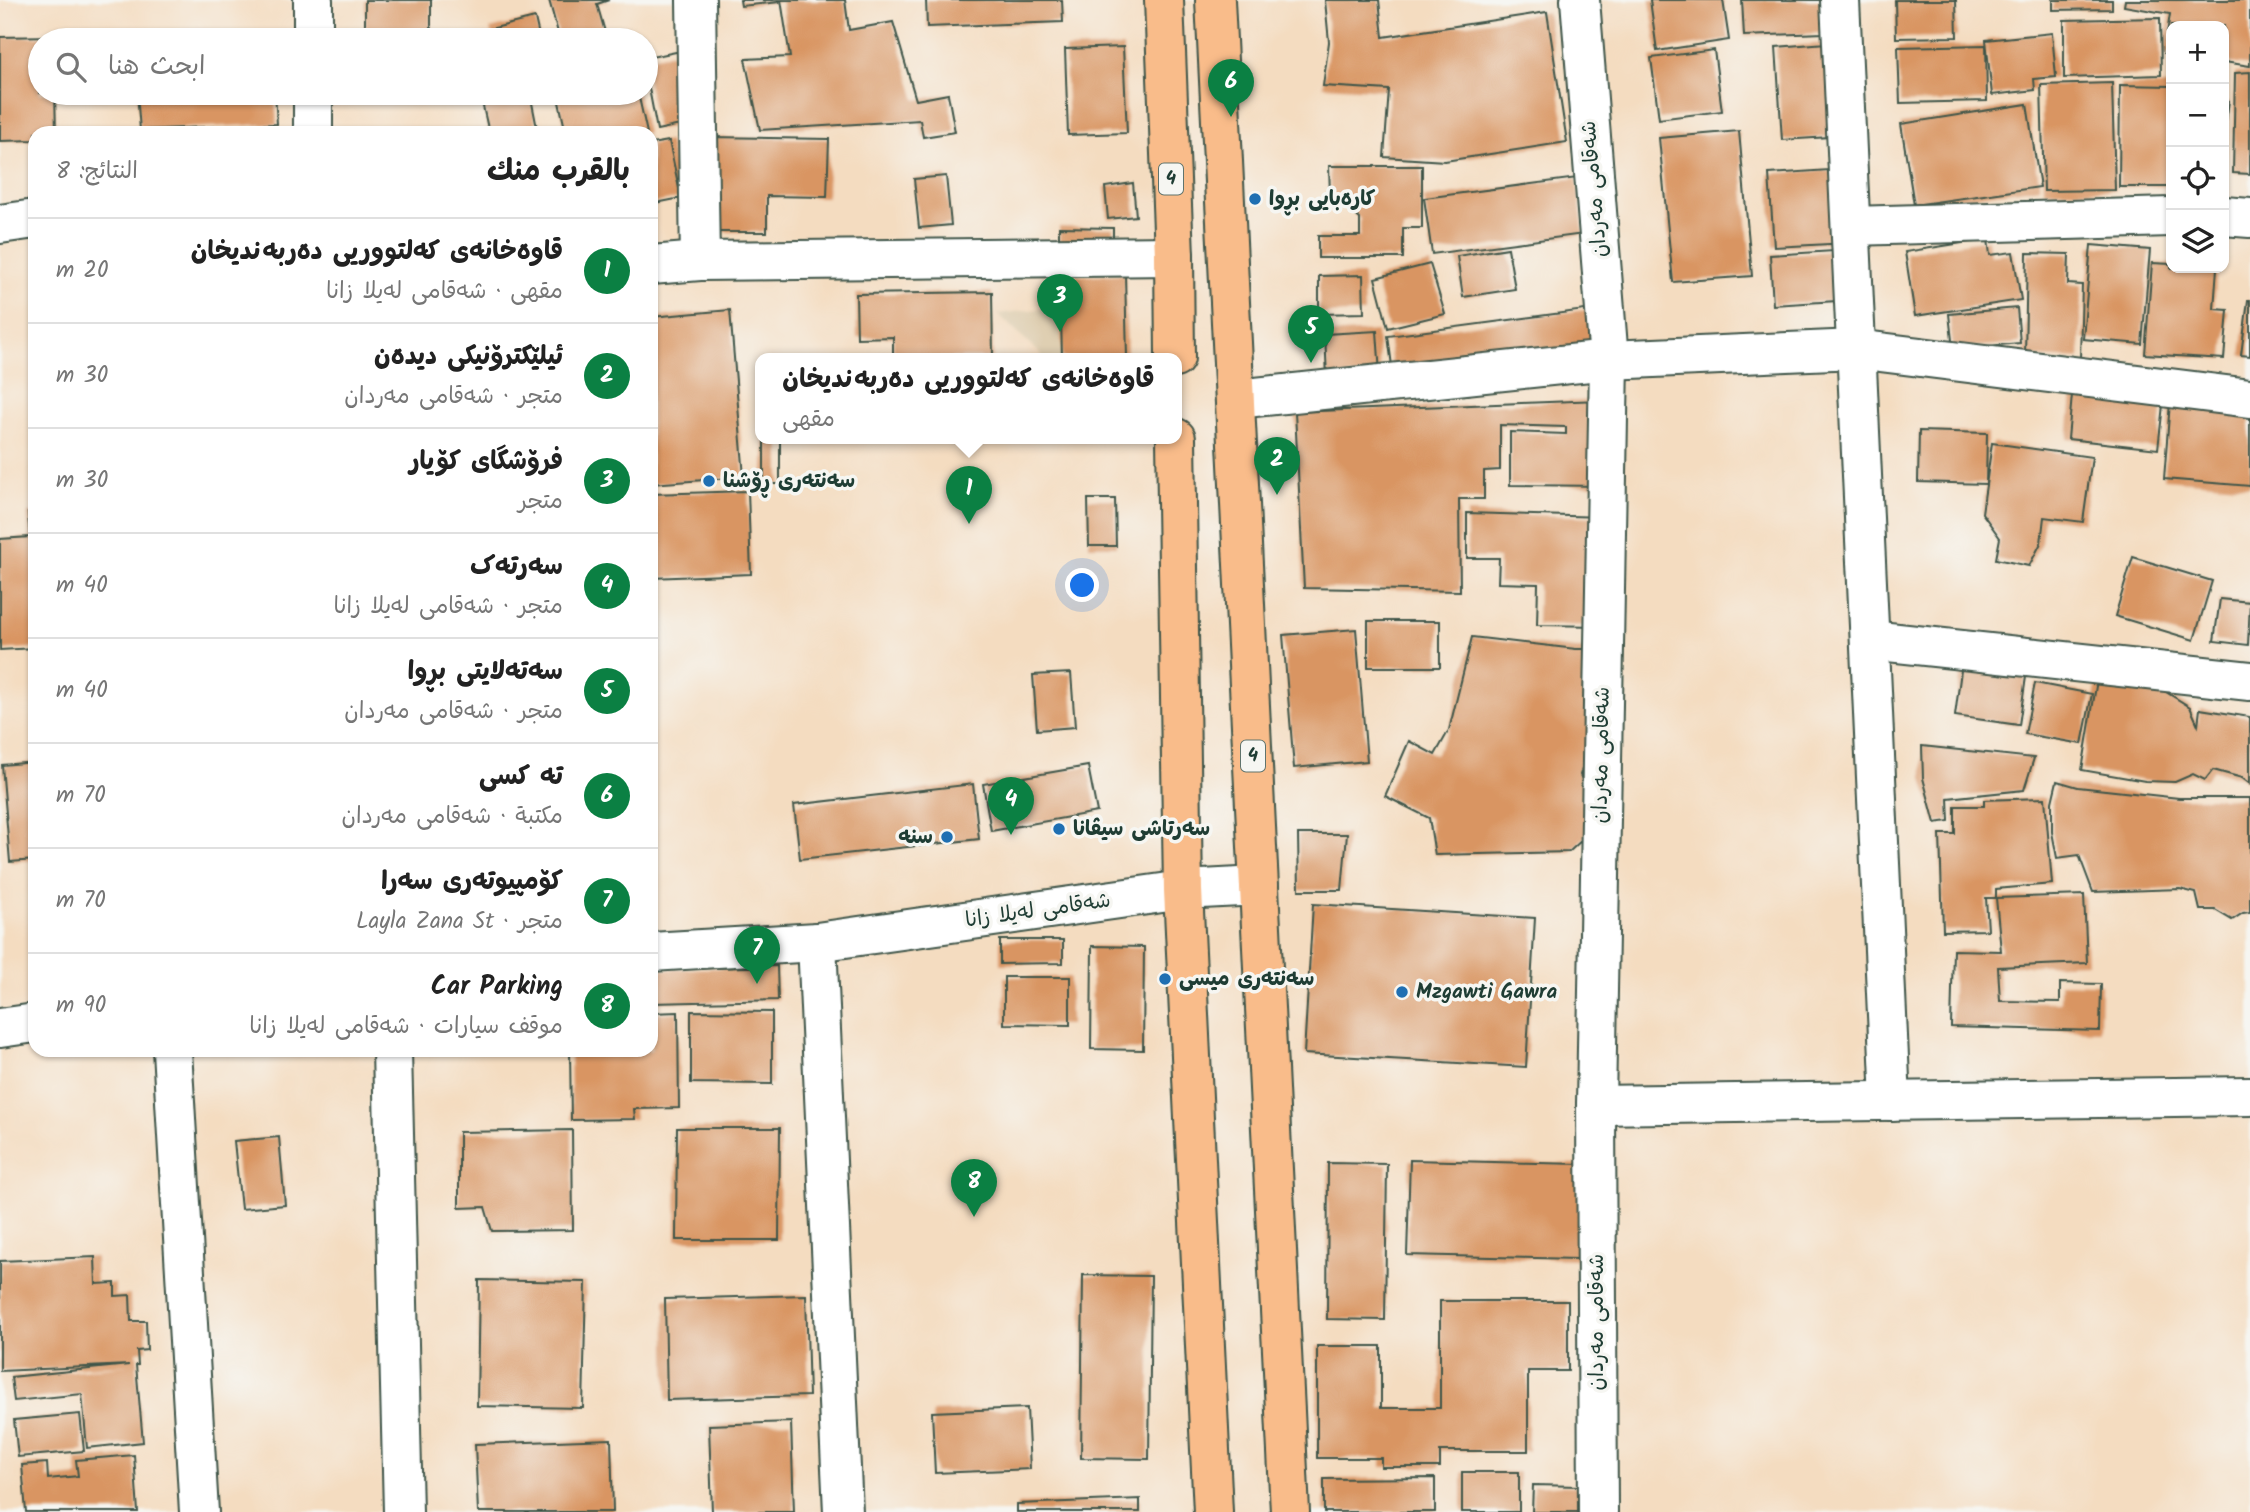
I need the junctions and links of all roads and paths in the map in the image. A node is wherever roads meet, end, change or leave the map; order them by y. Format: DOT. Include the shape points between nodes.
graph roads {
  1 [pos="313,0"];
  2 [pos="696,0"];
  3 [pos="1164,0"];
  4 [pos="1215,0"];
  5 [pos="1580,0"];
  6 [pos="1840,0"];
  7 [pos="313,28"];
  8 [pos="313,105"];
  9 [pos="313,126"];
  10 [pos="2229,216"];
  11 [pos="2166,217"];
  12 [pos="2250,218"];
  13 [pos="28,220"];
  14 [pos="0,223"];
  15 [pos="1851,226"];
  16 [pos="1174,256"];
  17 [pos="700,261"];
  18 [pos="658,264"];
  19 [pos="1856,349"];
  20 [pos="1175,353"];
  21 [pos="1609,360"];
  22 [pos="2250,398"];
  23 [pos="1236,399"];
  24 [pos="1177,444"];
  25 [pos="1870,640"];
  26 [pos="2250,681"];
  27 [pos="1259,886"];
  28 [pos="1183,890"];
  29 [pos="817,943"];
  30 [pos="658,953"];
  31 [pos="28,1024"];
  32 [pos="0,1028"];
  33 [pos="173,1057"];
  34 [pos="392,1057"];
  35 [pos="2250,1096"];
  36 [pos="1891,1101"];
  37 [pos="1596,1105"];
  38 [pos="199,1512"];
  39 [pos="403,1512"];
  40 [pos="843,1512"];
  41 [pos="1213,1512"];
  42 [pos="1290,1512"];
  43 [pos="1598,1512"];
  1 -- 7 [label="street"];
  2 -- 17 [label="street"];
  3 -- 16 [label="highway, 4"];
  4 -- 23 [label="highway, 4"];
  5 -- 21 [label="street, شەقامی مەردان"];
  6 -- 15 [label="street"];
  8 -- 9 [label="street"];
  10 -- 12 [label="street"];
  11 -- 15 [label="street"];
  13 -- 14 [label="street"];
  15 -- 19 [label="street"];
  16 -- 17 [label="street"];
  16 -- 20 [label="highway, 4"];
  17 -- 18 [label="street"];
  19 -- 21 [label="street"];
  19 -- 22 [label="street"];
  19 -- 25 [label="street"];
  21 -- 23 [label="street"];
  21 -- 37 [label="street, شەقامی مەردان"];
  23 -- 27 [label="highway, 4"];
  24 -- 28 [label="highway"];
  25 -- 26 [label="street"];
  25 -- 36 [label="street"];
  27 -- 28 [label="street, شەقامی لەیلا زانا"];
  27 -- 42 [label="highway, 4"];
  28 -- 29 [label="street, شەقامی لەیلا زانا"];
  28 -- 41 [label="highway"];
  29 -- 30 [label="street, شەقامی لەیلا زانا"];
  29 -- 40 [label="street"];
  31 -- 32 [label="street"];
  33 -- 38 [label="street"];
  34 -- 39 [label="street"];
  35 -- 36 [label="street"];
  36 -- 37 [label="street"];
  37 -- 43 [label="street, شەقامی مەردان"];
}
